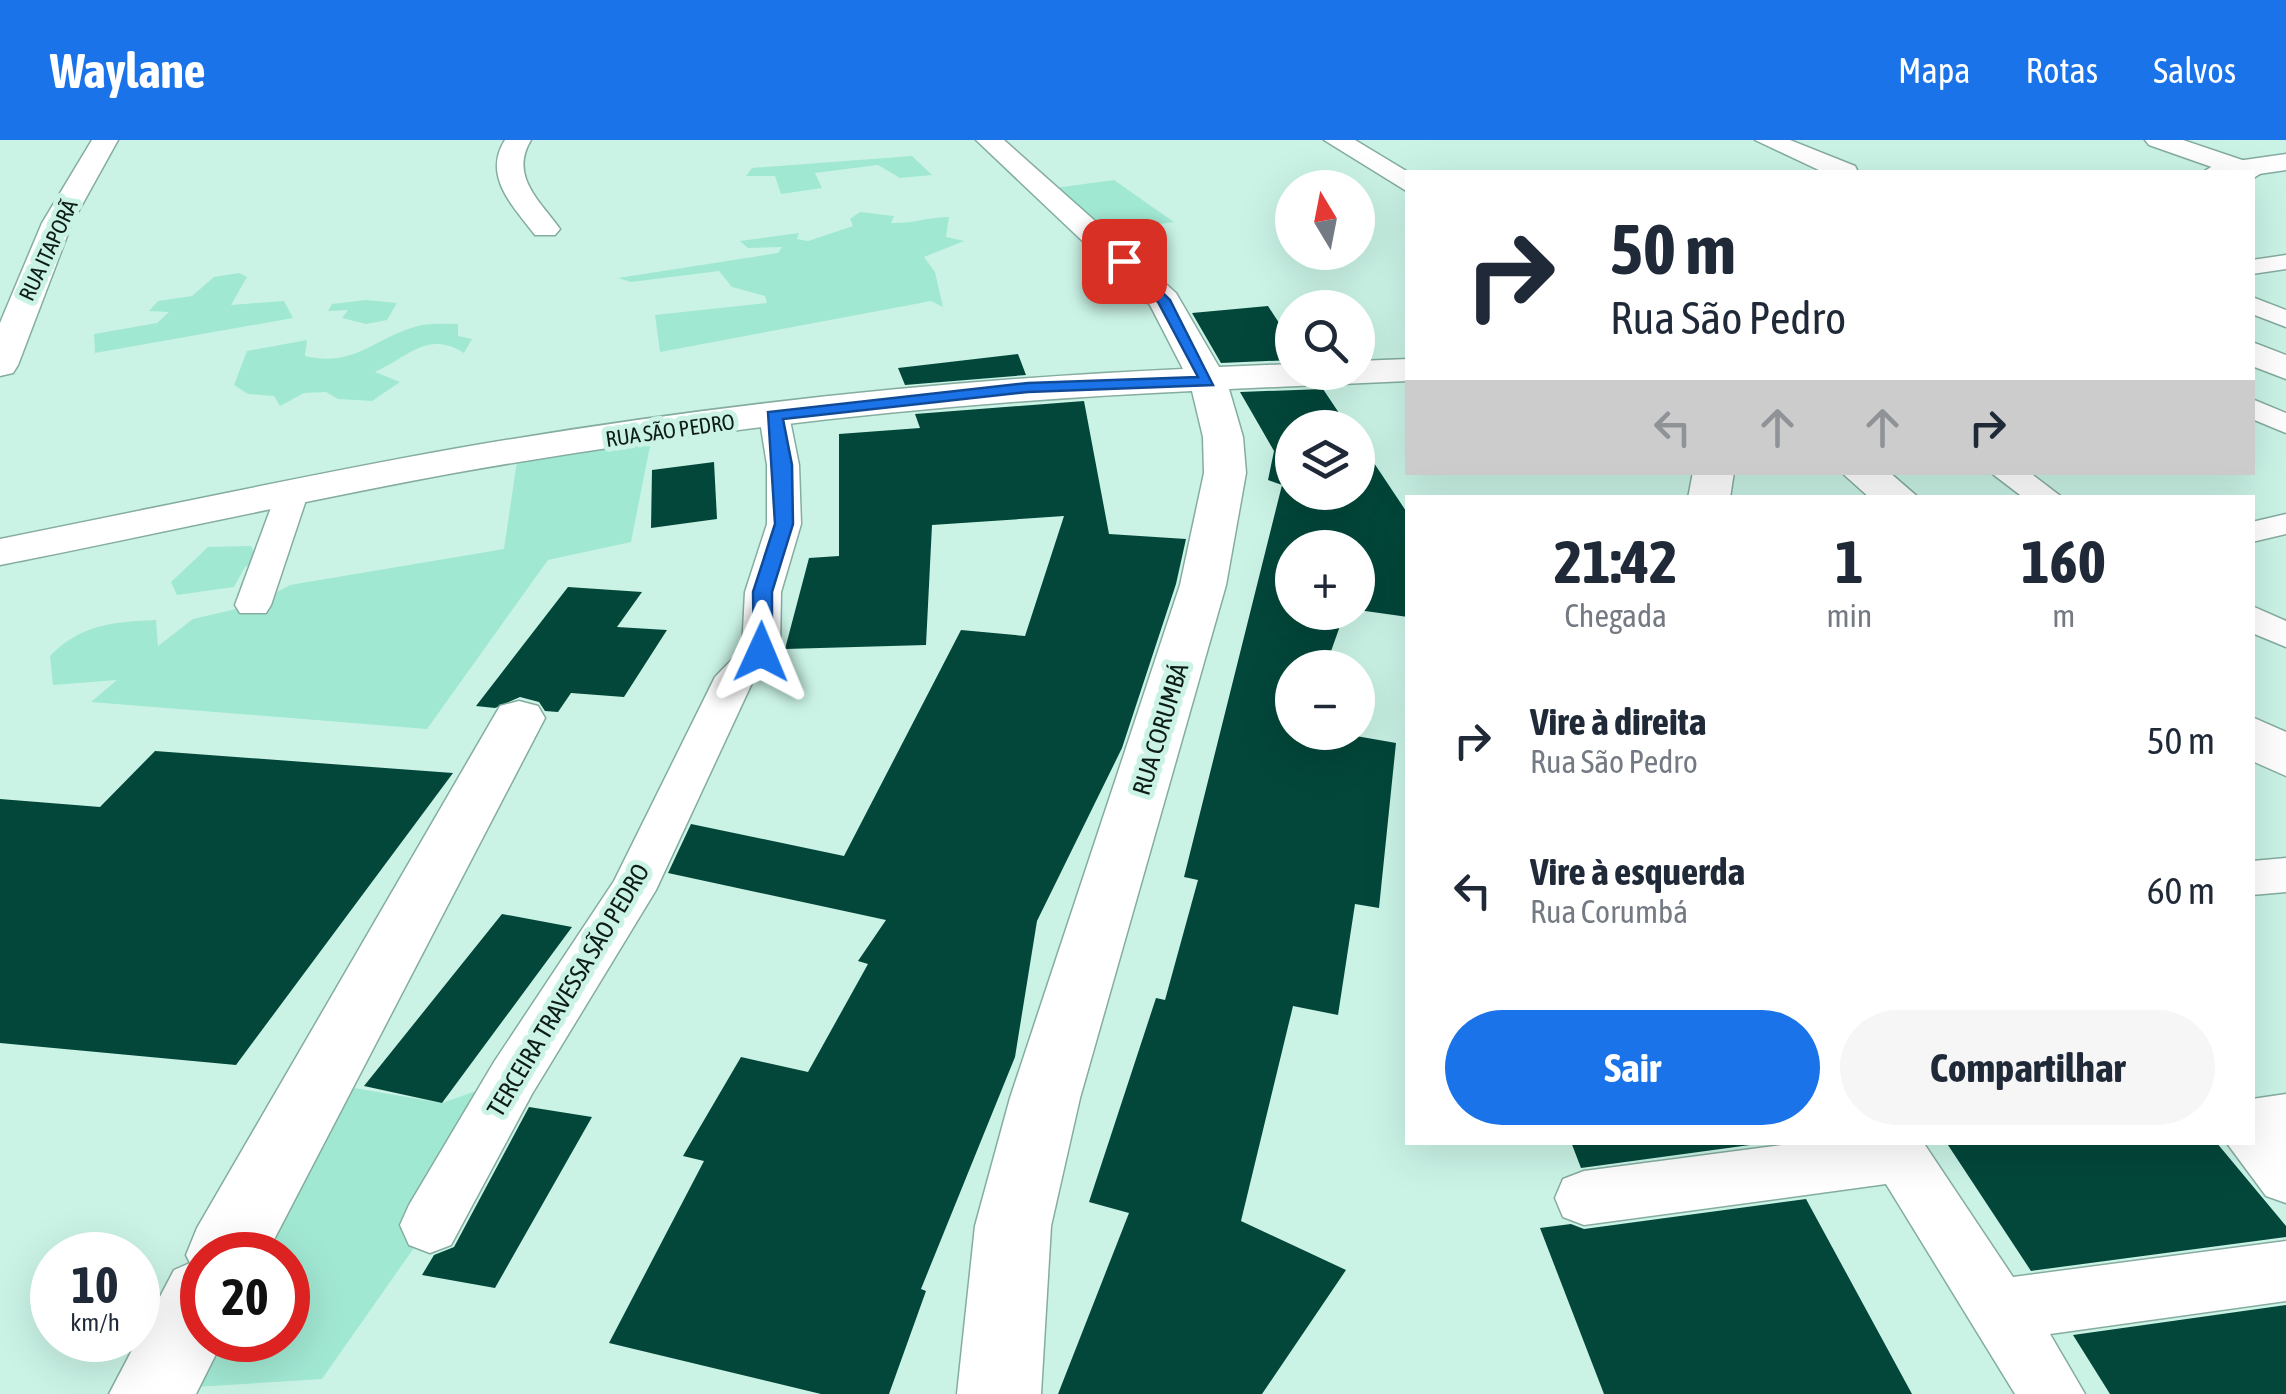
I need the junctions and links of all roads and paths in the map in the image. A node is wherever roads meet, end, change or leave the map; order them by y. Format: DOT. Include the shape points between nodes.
graph roads {
  1 [pos="105,140"];
  2 [pos="518,140"];
  3 [pos="988,140"];
  4 [pos="1337,140"];
  5 [pos="1768,140"];
  6 [pos="2158,140"];
  7 [pos="2286,162"];
  8 [pos="1840,170"];
  9 [pos="2235,170"];
  10 [pos="2249,170"];
  11 [pos="2255,176"];
  12 [pos="1405,182"];
  13 [pos="2286,184"];
  14 [pos="545,228"];
  15 [pos="2286,262"];
  16 [pos="2255,267"];
  17 [pos="2255,306"];
  18 [pos="2286,319"];
  19 [pos="2255,354"];
  20 [pos="0,365"];
  21 [pos="2286,368"];
  22 [pos="1405,370"];
  23 [pos="1208,382"];
  24 [pos="2255,409"];
  25 [pos="774,415"];
  26 [pos="2286,424"];
  27 [pos="1865,475"];
  28 [pos="2011,475"];
  29 [pos="292,494"];
  30 [pos="1894,495"];
  31 [pos="2043,495"];
  32 [pos="2286,524"];
  33 [pos="2255,531"];
  34 [pos="0,552"];
  35 [pos="253,605"];
  36 [pos="2255,619"];
  37 [pos="2286,636"];
  38 [pos="519,718"];
  39 [pos="2255,737"];
  40 [pos="2286,758"];
  41 [pos="2286,875"];
  42 [pos="2255,878"];
  43 [pos="2286,1119"];
  44 [pos="2255,1124"];
  45 [pos="2255,1142"];
  46 [pos="1895,1149"];
  47 [pos="2286,1177"];
  48 [pos="1584,1198"];
  49 [pos="430,1225"];
  50 [pos="238,1232"];
  51 [pos="2286,1271"];
  52 [pos="1998,1310"];
  53 [pos="180,1339"];
  54 [pos="151,1394"];
  55 [pos="999,1394"];
  56 [pos="2052,1394"];
  1 -- 20 [label="street, RUA ITAPORÃ" via="58,223"];
  2 -- 14 [label="street" via="506,156 507,173"];
  3 -- 23 [label="street, RUA CORUMBÁ" via="1164,300"];
  4 -- 12 [label="street"];
  5 -- 8 [label="street"];
  6 -- 9 [label="street"];
  7 -- 10 [label="street"];
  11 -- 13 [label="street"];
  15 -- 16 [label="lane"];
  17 -- 18 [label="lane"];
  19 -- 21 [label="street"];
  22 -- 23 [label="street, RUA SÃO PEDRO"];
  23 -- 25 [label="street, RUA SÃO PEDRO" via="1028,387"];
  23 -- 55 [label="street, RUA CORUMBÁ" via="1225,473 1203,585 1017,1208"];
  24 -- 26 [label="lane"];
  25 -- 29 [label="street, RUA SÃO PEDRO" via="455,461"];
  25 -- 49 [label="lane, TERCEIRA TRAVESSA SÃO PEDRO" via="784,524 763,592 761,652 735,677 634,890 512,1078"];
  27 -- 30 [label="street"];
  28 -- 31 [label="lane"];
  29 -- 34 [label="street, RUA SÃO PEDRO"];
  29 -- 35 [label="lane"];
  32 -- 33 [label="lane"];
  36 -- 37 [label="lane"];
  38 -- 50 [label="street"];
  39 -- 40 [label="street"];
  41 -- 42 [label="lane"];
  43 -- 44 [label="lane"];
  45 -- 47 [label="lane"];
  46 -- 48 [label="lane"];
  46 -- 52 [label="lane"];
  51 -- 52 [label="lane"];
  52 -- 56 [label="lane"];
  53 -- 54 [label="street"];
}
